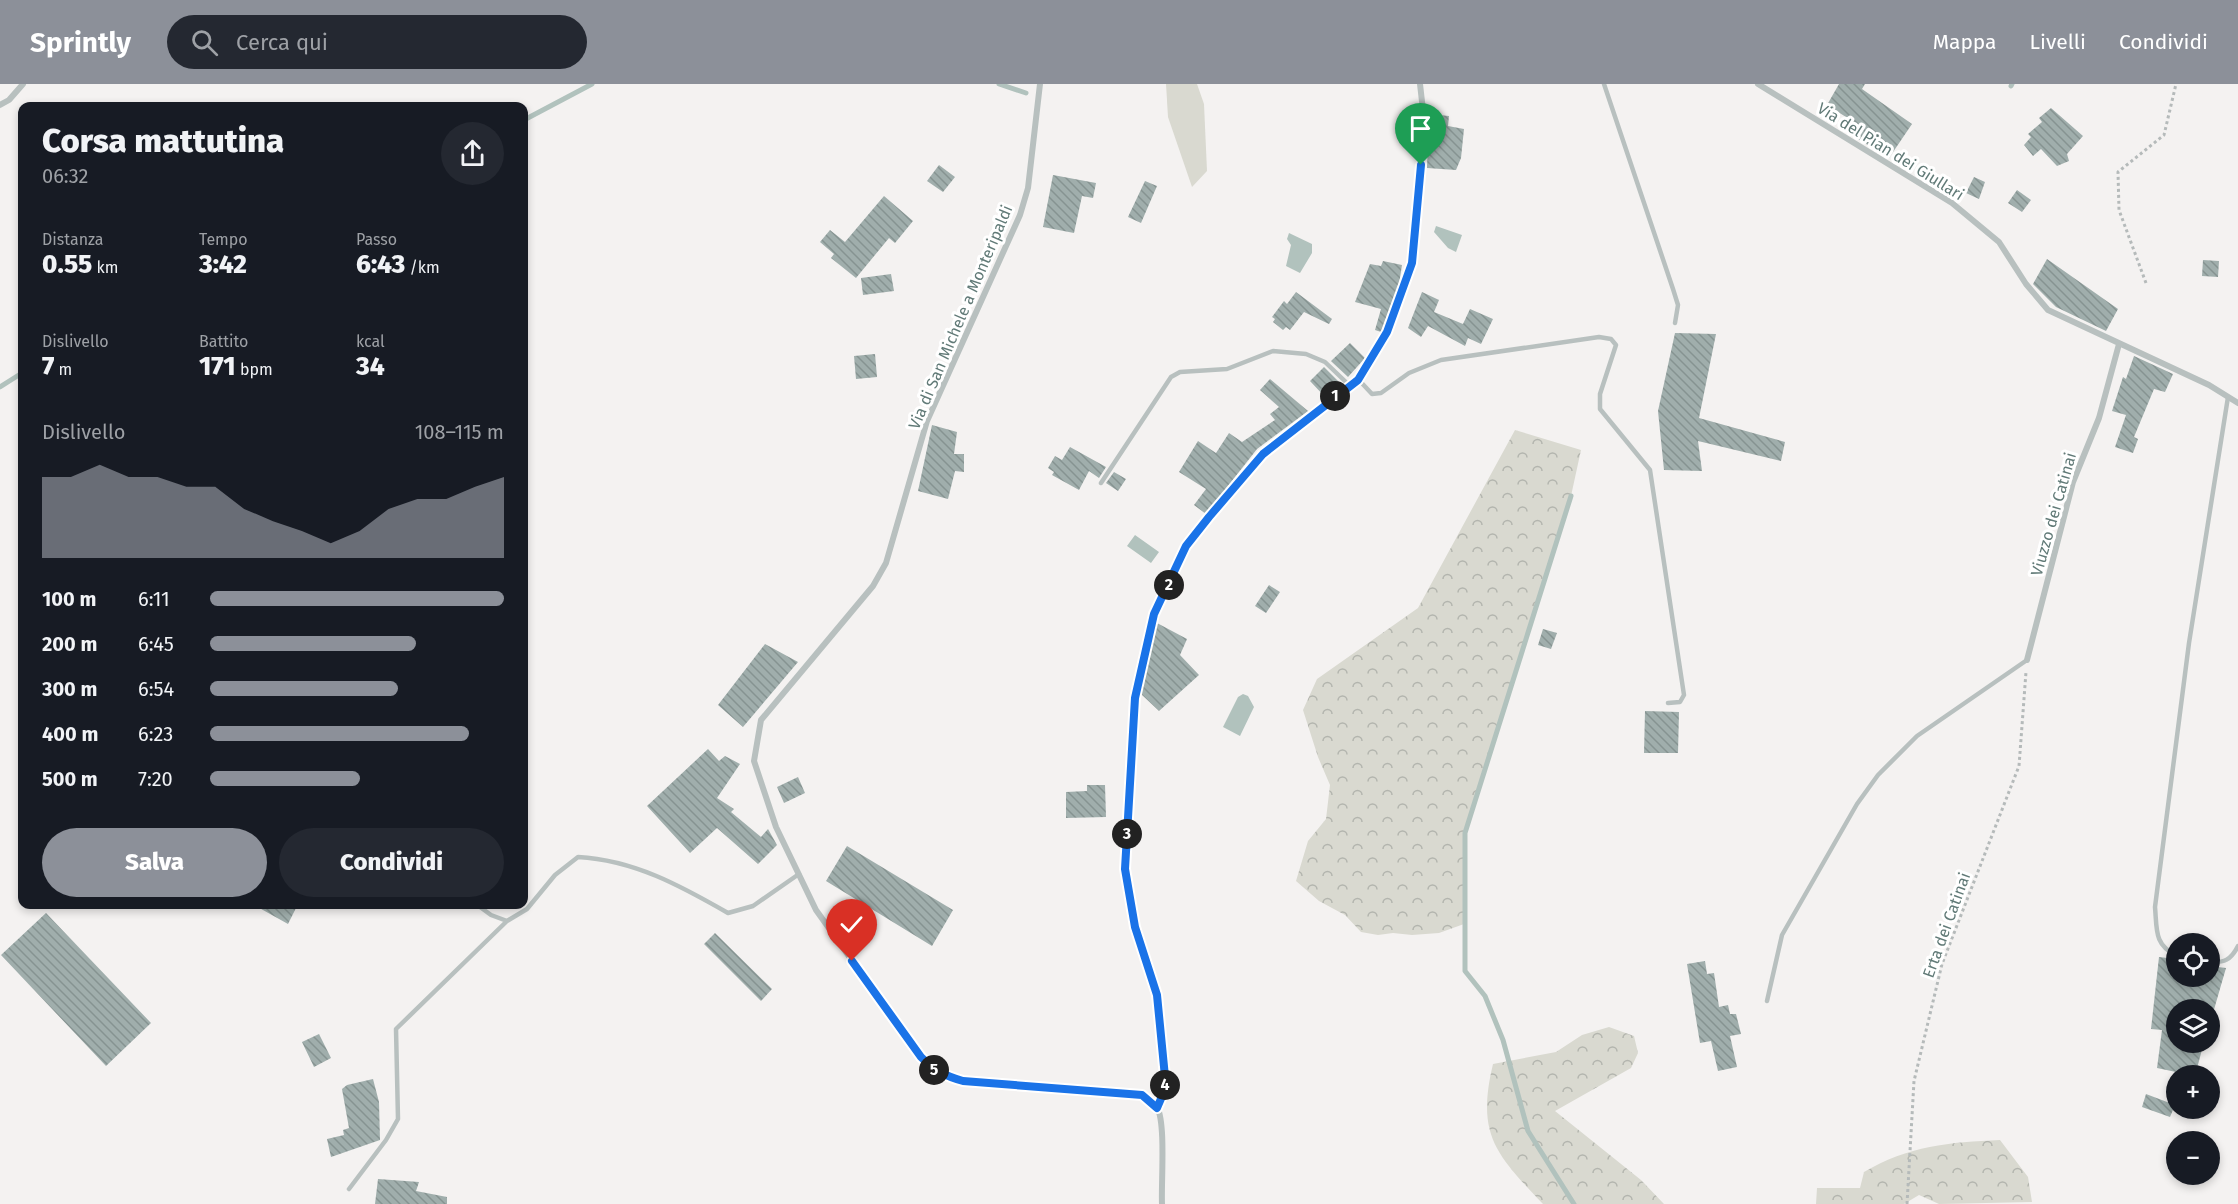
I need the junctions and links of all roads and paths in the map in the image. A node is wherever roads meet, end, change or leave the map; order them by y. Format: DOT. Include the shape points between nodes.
graph roads {
  1 [pos="22,84"];
  2 [pos="1040,84"];
  3 [pos="1420,84"];
  4 [pos="1604,84"];
  5 [pos="1758,84"];
  6 [pos="2176,84"];
  7 [pos="0,105"];
  8 [pos="2146,283"];
  9 [pos="1675,323"];
  10 [pos="2119,344"];
  11 [pos="1358,380"];
  12 [pos="1349,386"];
  13 [pos="2228,397"];
  14 [pos="2238,403"];
  15 [pos="1101,483"];
  16 [pos="2027,660"];
  17 [pos="1668,703"];
  18 [pos="799,874"];
  19 [pos="528,908"];
  20 [pos="483,909"];
  21 [pos="527,909"];
  22 [pos="507,921"];
  23 [pos="2238,946"];
  24 [pos="2166,950"];
  25 [pos="2220,963"];
  26 [pos="1767,1001"];
  27 [pos="1157,1108"];
  28 [pos="349,1189"];
  29 [pos="1162,1204"];
  30 [pos="1908,1204"];
  1 -- 7 [label="street"];
  2 -- 18 [label="street, Via di San Michele a Monteripaldi" via="1028,188 1020,215 927,421 886,563 873,586 761,720 754,760 776,828"];
  3 -- 11 [label="street" via="1424,119 1412,263 1387,332"];
  4 -- 9 [label="lane" via="1678,305"];
  5 -- 10 [label="street, Via del Pian dei Giullari" via="1952,203 1999,242 2048,310"];
  6 -- 8 [label="path" via="2164,135 2118,172 2119,210"];
  10 -- 13 [label="street, Via del Pian dei Giullari"];
  10 -- 16 [label="street, Viuzzo dei Catinai" via="2099,418 2073,482"];
  11 -- 12 [label="street"];
  11 -- 17 [label="lane" via="1372,394 1381,393 1409,373 1441,360 1599,337 1611,339 1616,345 1600,394 1600,409 1650,470 1684,695 1680,702"];
  12 -- 15 [label="lane" via="1325,362 1306,354 1273,351 1227,369 1180,372 1171,378"];
  12 -- 27 [label="street" via="1263,454 1209,517 1186,546 1154,614 1135,698 1125,869 1135,927 1157,995 1166,1087"];
  13 -- 14 [label="street, Via del Pian dei Giullari"];
  13 -- 24 [label="lane" via="2188,643 2156,908 2158,940"];
  16 -- 26 [label="lane" via="1917,736 1878,775 1857,804 1782,935"];
  16 -- 30 [label="path, Erta dei Catinai" via="2019,766 1942,964 1914,1081"];
  18 -- 19 [label="lane" via="753,906 728,913 632,866 578,857 555,875"];
  18 -- 27 [label="street, Via di San Michele a Monteripaldi" via="816,910 887,1012 934,1070 963,1081 1142,1095"];
  20 -- 22 [label="lane"];
  21 -- 22 [label="lane"];
  22 -- 28 [label="lane" via="396,1029 398,1119"];
  23 -- 25 [label="lane" via="2234,955"];
  27 -- 29 [label="street" via="1161,1127"];
}
